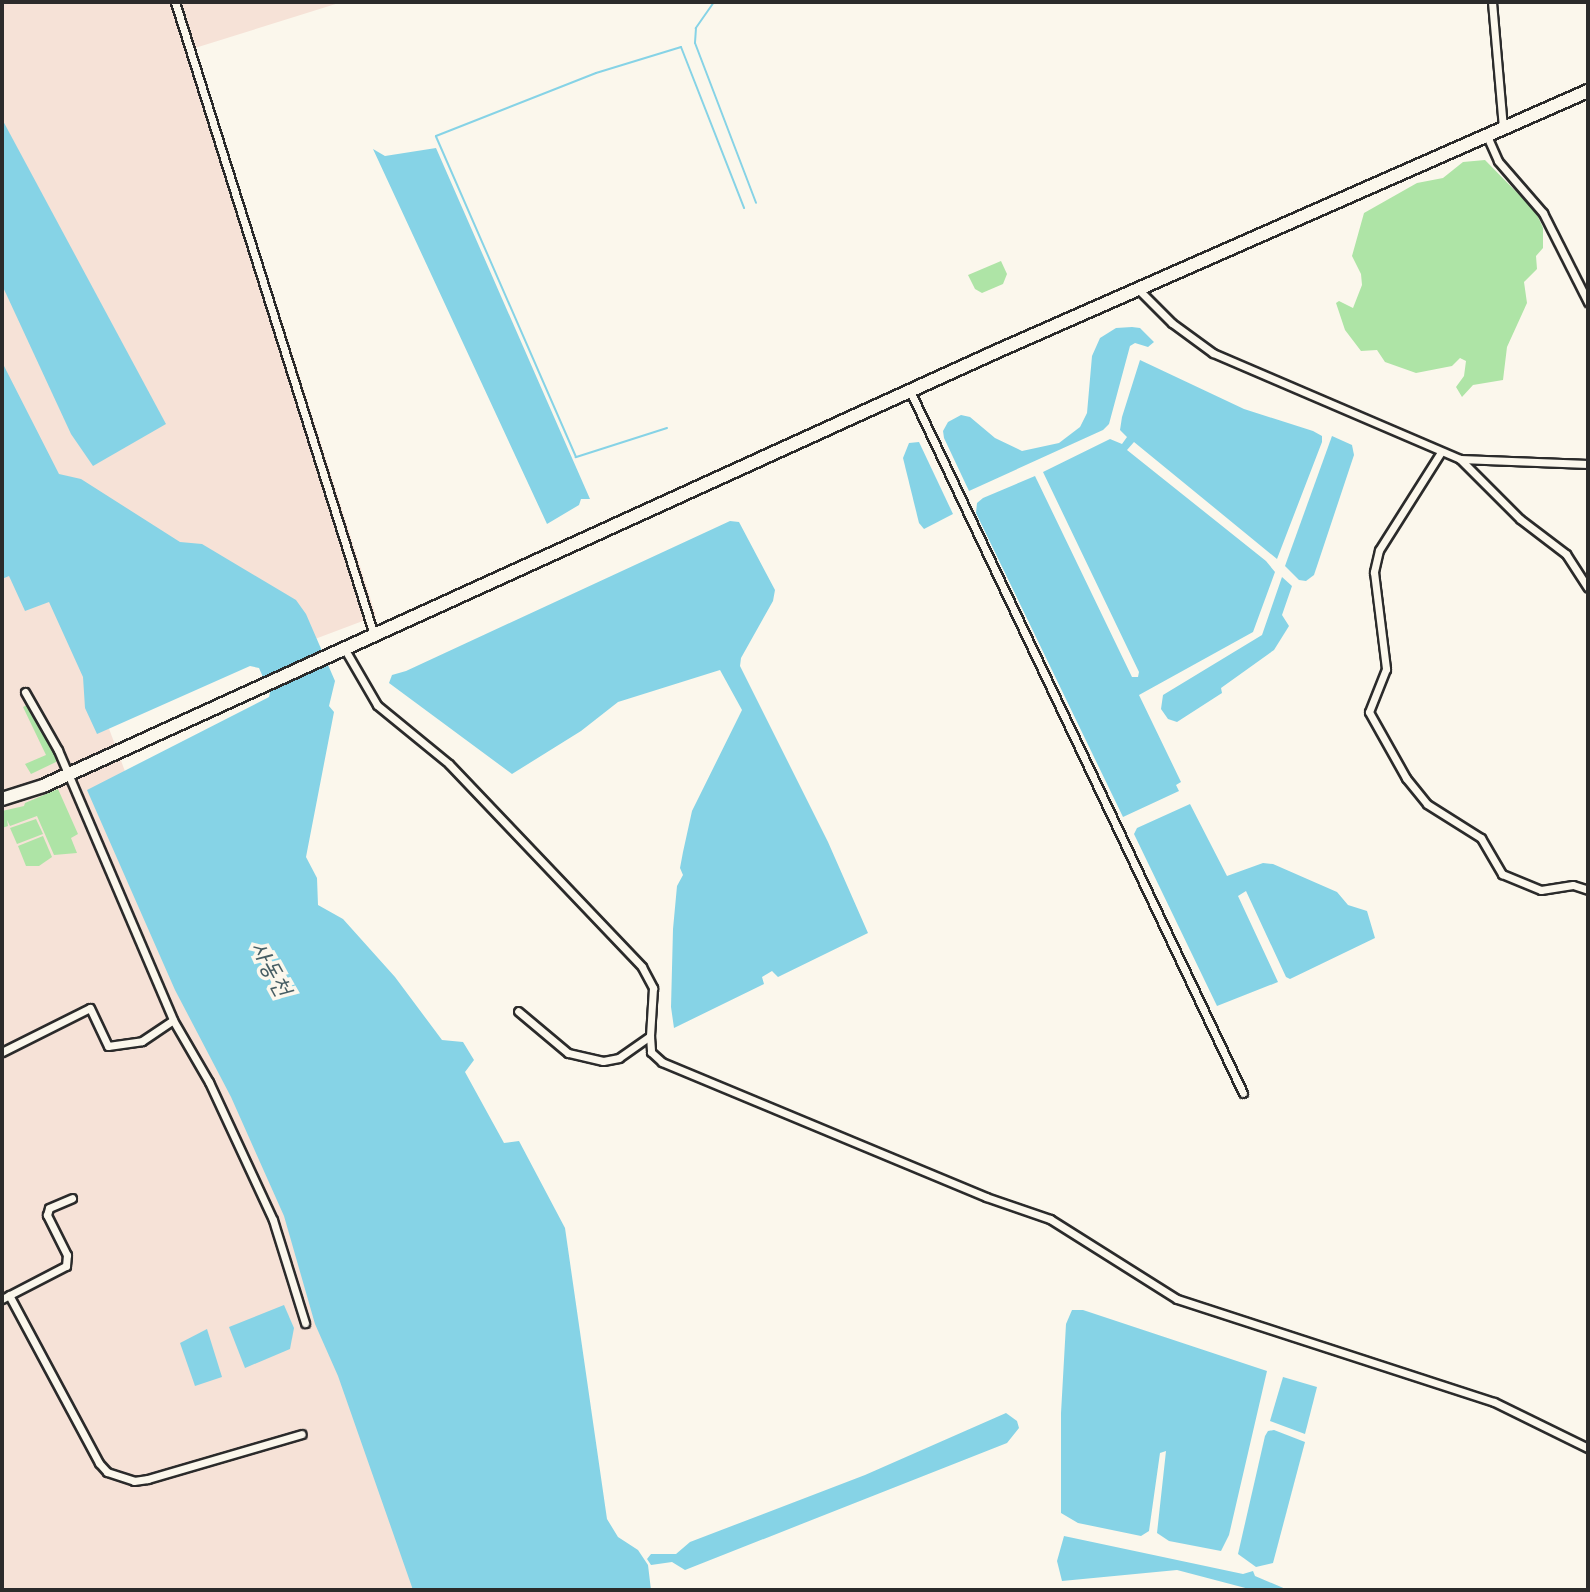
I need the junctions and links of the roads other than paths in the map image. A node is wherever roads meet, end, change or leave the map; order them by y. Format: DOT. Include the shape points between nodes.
graph roads {
  1 [pos="175,2"];
  2 [pos="1492,2"];
  3 [pos="1588,91"];
  4 [pos="1503,129"];
  5 [pos="1487,136"];
  6 [pos="1138,289"];
  7 [pos="1588,302"];
  8 [pos="910,391"];
  9 [pos="1441,452"];
  10 [pos="1460,459"];
  11 [pos="1588,464"];
  12 [pos="1588,588"];
  13 [pos="374,635"];
  14 [pos="344,648"];
  15 [pos="25,692"];
  16 [pos="67,774"];
  17 [pos="2,799"];
  18 [pos="1588,890"];
  19 [pos="518,1011"];
  20 [pos="173,1020"];
  21 [pos="650,1036"];
  22 [pos="2,1052"];
  23 [pos="1243,1093"];
  24 [pos="72,1198"];
  25 [pos="5,1297"];
  26 [pos="305,1323"];
  27 [pos="302,1434"];
  28 [pos="1588,1448"];
  1 -- 13 [label="street"];
  2 -- 4 [label="street"];
  3 -- 4 [label="main road"];
  4 -- 5 [label="main road"];
  5 -- 6 [label="main road"];
  5 -- 7 [label="street" via="1498,161 1543,213"];
  6 -- 8 [label="main road"];
  6 -- 9 [label="street" via="1213,353"];
  8 -- 13 [label="main road"];
  8 -- 23 [label="street"];
  9 -- 10 [label="street"];
  9 -- 18 [label="street" via="1379,550 1374,572 1386,669 1369,712 1427,804 1481,838 1502,874 1541,890 1573,885"];
  10 -- 11 [label="street"];
  10 -- 12 [label="street" via="1520,519 1566,554"];
  13 -- 14 [label="main road"];
  14 -- 16 [label="main road"];
  14 -- 21 [label="street" via="377,705 449,764 642,967 653,988"];
  15 -- 16 [label="street"];
  16 -- 17 [label="main road"];
  16 -- 20 [label="street"];
  19 -- 21 [label="street" via="568,1053 584,1059 619,1058"];
  20 -- 22 [label="street" via="142,1041 108,1046 90,1008"];
  20 -- 26 [label="street" via="209,1082 273,1220"];
  21 -- 28 [label="street" via="651,1052 662,1062 1050,1219 1177,1299 1494,1402"];
  24 -- 25 [label="street" via="49,1208 47,1215 67,1255 66,1266"];
  25 -- 27 [label="street" via="107,1472 134,1481 148,1479"];
}
